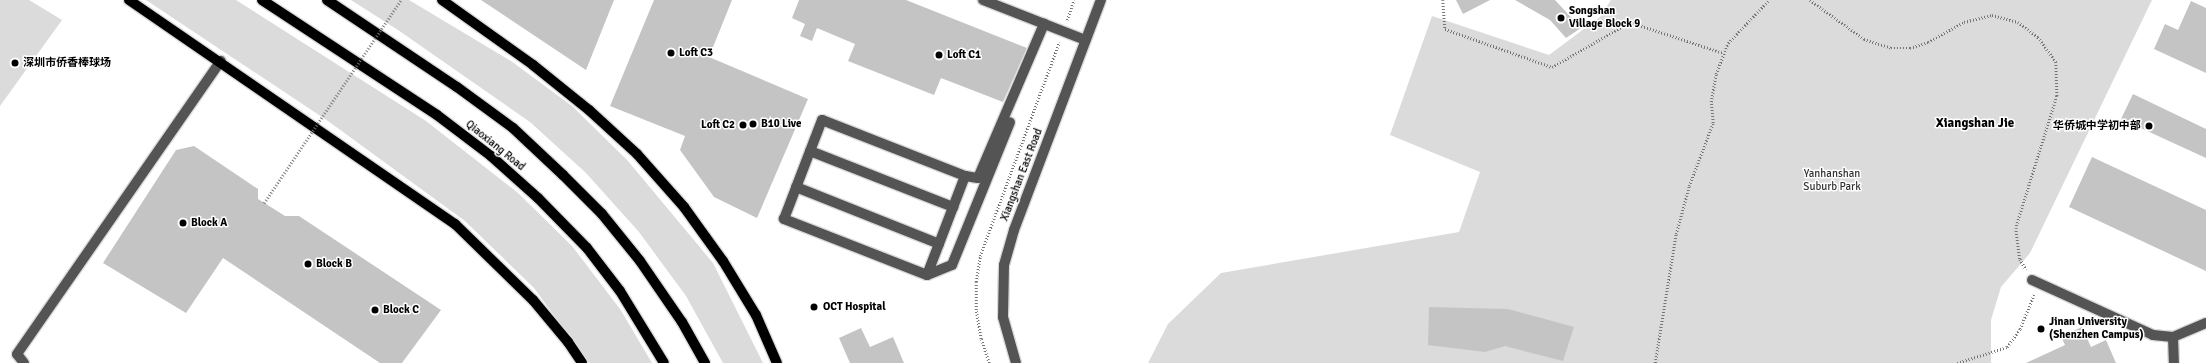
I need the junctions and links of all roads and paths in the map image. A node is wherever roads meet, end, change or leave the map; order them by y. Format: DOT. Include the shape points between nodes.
graph roads {
  1 [pos="129,0"];
  2 [pos="262,0"];
  3 [pos="327,0"];
  4 [pos="401,0"];
  5 [pos="443,0"];
  6 [pos="983,0"];
  7 [pos="1074,0"];
  8 [pos="1101,0"];
  9 [pos="1443,0"];
  10 [pos="1769,0"];
  11 [pos="1810,0"];
  12 [pos="1047,25"];
  13 [pos="1063,31"];
  14 [pos="1085,40"];
  15 [pos="1722,53"];
  16 [pos="221,62"];
  17 [pos="810,151"];
  18 [pos="965,176"];
  19 [pos="796,187"];
  20 [pos="264,202"];
  21 [pos="953,207"];
  22 [pos="939,244"];
  23 [pos="927,275"];
  24 [pos="2032,280"];
  25 [pos="2206,323"];
  26 [pos="2173,337"];
  27 [pos="24,363"];
  28 [pos="582,363"];
  29 [pos="664,363"];
  30 [pos="705,363"];
  31 [pos="777,363"];
  32 [pos="989,363"];
  33 [pos="1016,363"];
  34 [pos="1655,363"];
  35 [pos="1957,363"];
  36 [pos="2174,363"];
  1 -- 16 [label="main road"];
  2 -- 29 [label="main road, Qiaoxiang Road" via="436,115 491,156 538,198 587,248 620,291"];
  3 -- 30 [label="main road, Qiaoxiang Road" via="457,87 513,128 563,175 602,214 640,261 682,322"];
  4 -- 20 [label="path, bridge"];
  5 -- 31 [label="main road" via="589,110 637,154 684,207 723,261 756,315"];
  6 -- 12 [label="street"];
  7 -- 13 [label="path"];
  8 -- 14 [label="street, Xiangshan East Road"];
  9 -- 15 [label="path" via="1445,29 1552,67 1630,22"];
  10 -- 15 [label="path" via="1728,43"];
  11 -- 24 [label="path" via="1864,39 1891,48 1910,48 1928,42 1964,22 1992,15 2018,22 2038,37 2056,62 2057,96 2016,228 2020,259"];
  12 -- 13 [label="street"];
  12 -- 18 [label="street" via="978,178"];
  12 -- 23 [label="street" via="952,265"];
  13 -- 14 [label="street"];
  13 -- 32 [label="path" via="980,256 976,282 976,310 981,339"];
  14 -- 33 [label="street, Xiangshan East Road" via="1014,230 1004,265 1003,317"];
  15 -- 34 [label="path" via="1711,102 1713,123 1689,186 1676,234"];
  16 -- 27 [label="street" via="17,354"];
  16 -- 28 [label="main road" via="455,224 533,300"];
  17 -- 18 [label="street" via="822,120"];
  17 -- 19 [label="street"];
  17 -- 21 [label="street"];
  18 -- 21 [label="street"];
  19 -- 22 [label="street"];
  19 -- 23 [label="street" via="784,219"];
  21 -- 22 [label="street"];
  22 -- 23 [label="street"];
  24 -- 26 [label="street" via="2142,332"];
  24 -- 35 [label="path" via="2034,293 2020,329 2006,347"];
  25 -- 26 [label="street"];
  26 -- 36 [label="street"];
}
